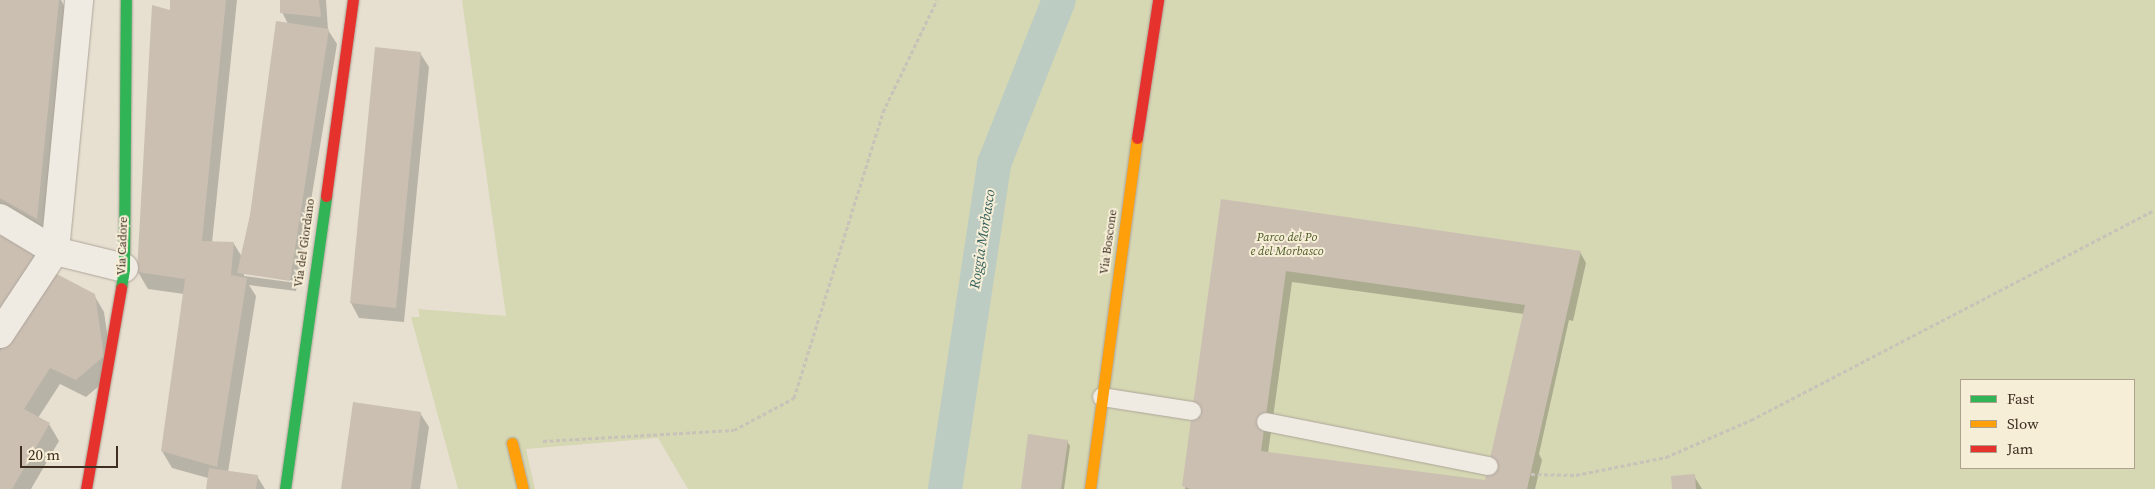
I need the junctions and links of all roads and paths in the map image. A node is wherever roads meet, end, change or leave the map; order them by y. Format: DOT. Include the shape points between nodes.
graph roads {
  1 [pos="79,0"];
  2 [pos="353,0"];
  3 [pos="937,0"];
  4 [pos="1158,0"];
  5 [pos="125,1"];
  6 [pos="2155,210"];
  7 [pos="0,218"];
  8 [pos="55,251"];
  9 [pos="124,268"];
  10 [pos="0,334"];
  11 [pos="1102,397"];
  12 [pos="1192,411"];
  13 [pos="1266,422"];
  14 [pos="512,443"];
  15 [pos="1488,466"];
  16 [pos="1530,474"];
  17 [pos="86,489"];
  18 [pos="284,489"];
  19 [pos="523,489"];
  20 [pos="1090,489"];
  1 -- 8 [label="street"];
  2 -- 18 [label="street, Via del Giordano"];
  3 -- 14 [label="path" via="883,112 794,398 734,430"];
  4 -- 11 [label="street, Via Boscone"];
  5 -- 9 [label="street, Via Cadore"];
  6 -- 16 [label="path" via="1750,420 1666,457 1576,475"];
  7 -- 8 [label="street"];
  8 -- 9 [label="street"];
  8 -- 10 [label="street"];
  9 -- 17 [label="street, Via Cadore"];
  11 -- 12 [label="lane"];
  11 -- 20 [label="street, Via Boscone"];
  13 -- 15 [label="lane"];
  14 -- 19 [label="street"];
}
